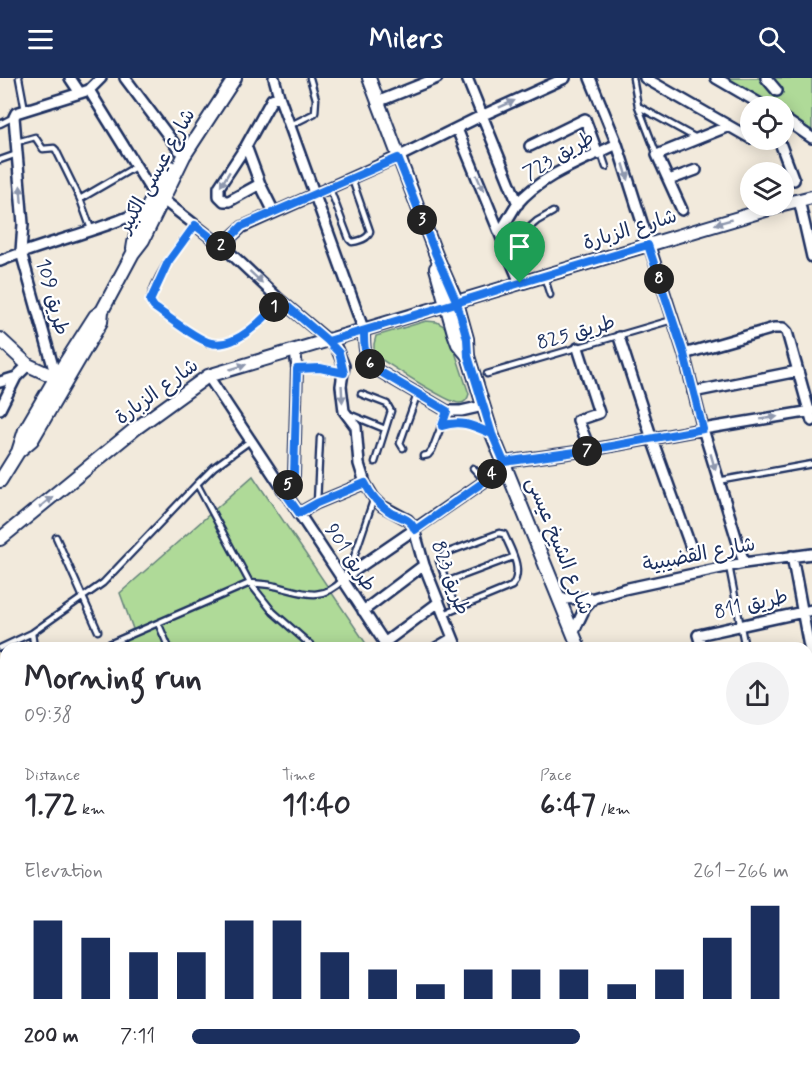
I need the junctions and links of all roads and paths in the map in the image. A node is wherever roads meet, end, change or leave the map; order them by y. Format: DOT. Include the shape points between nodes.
graph roads {
  1 [pos="19,78"];
  2 [pos="70,78"];
  3 [pos="101,78"];
  4 [pos="125,78"];
  5 [pos="225,78"];
  6 [pos="235,78"];
  7 [pos="274,78"];
  8 [pos="310,78"];
  9 [pos="369,78"];
  10 [pos="437,78"];
  11 [pos="467,78"];
  12 [pos="565,78"];
  13 [pos="590,78"];
  14 [pos="633,78"];
  15 [pos="645,78"];
  16 [pos="716,78"];
  17 [pos="766,78"];
  18 [pos="85,91"];
  19 [pos="777,91"];
  20 [pos="279,96"];
  21 [pos="747,96"];
  22 [pos="377,102"];
  23 [pos="638,106"];
  24 [pos="26,110"];
  25 [pos="481,116"];
  26 [pos="14,117"];
  27 [pos="0,124"];
  28 [pos="290,126"];
  29 [pos="729,126"];
  30 [pos="794,128"];
  31 [pos="457,129"];
  32 [pos="740,132"];
  33 [pos="812,138"];
  34 [pos="698,139"];
  35 [pos="17,142"];
  36 [pos="617,144"];
  37 [pos="246,146"];
  38 [pos="530,146"];
  39 [pos="179,150"];
  40 [pos="599,153"];
  41 [pos="18,154"];
  42 [pos="657,155"];
  43 [pos="398,158"];
  44 [pos="0,160"];
  45 [pos="136,167"];
  46 [pos="606,167"];
  47 [pos="696,170"];
  48 [pos="352,178"];
  49 [pos="669,180"];
  50 [pos="260,184"];
  51 [pos="330,189"];
  52 [pos="315,195"];
  53 [pos="158,197"];
  54 [pos="812,197"];
  55 [pos="80,199"];
  56 [pos="799,200"];
  57 [pos="794,201"];
  58 [pos="518,204"];
  59 [pos="148,208"];
  60 [pos="682,210"];
  61 [pos="274,212"];
  62 [pos="553,212"];
  63 [pos="744,216"];
  64 [pos="195,225"];
  65 [pos="92,231"];
  66 [pos="500,232"];
  67 [pos="648,245"];
  68 [pos="506,248"];
  69 [pos="227,250"];
  70 [pos="21,252"];
  71 [pos="132,253"];
  72 [pos="812,257"];
  73 [pos="0,261"];
  74 [pos="544,276"];
  75 [pos="520,283"];
  76 [pos="550,295"];
  77 [pos="279,299"];
  78 [pos="451,304"];
  79 [pos="672,320"];
  80 [pos="364,331"];
  81 [pos="619,337"];
  82 [pos="0,339"];
  83 [pos="328,341"];
  84 [pos="578,348"];
  85 [pos="295,350"];
  86 [pos="684,354"];
  87 [pos="28,365"];
  88 [pos="297,369"];
  89 [pos="798,370"];
  90 [pos="344,373"];
  91 [pos="487,374"];
  92 [pos="208,376"];
  93 [pos="16,377"];
  94 [pos="61,380"];
  95 [pos="0,382"];
  96 [pos="418,392"];
  97 [pos="693,392"];
  98 [pos="361,394"];
  99 [pos="483,406"];
  100 [pos="0,409"];
  101 [pos="447,411"];
  102 [pos="345,413"];
  103 [pos="811,415"];
  104 [pos="442,426"];
  105 [pos="385,429"];
  106 [pos="703,429"];
  107 [pos="492,434"];
  108 [pos="320,438"];
  109 [pos="652,439"];
  110 [pos="250,441"];
  111 [pos="403,448"];
  112 [pos="590,450"];
  113 [pos="423,456"];
  114 [pos="375,462"];
  115 [pos="504,462"];
  116 [pos="812,464"];
  117 [pos="473,468"];
  118 [pos="0,481"];
  119 [pos="485,481"];
  120 [pos="718,481"];
  121 [pos="365,483"];
  122 [pos="197,484"];
  123 [pos="282,489"];
  124 [pos="374,498"];
  125 [pos="317,503"];
  126 [pos="299,513"];
  127 [pos="415,530"];
  128 [pos="56,537"];
  129 [pos="0,538"];
  130 [pos="690,544"];
  131 [pos="812,554"];
  132 [pos="792,556"];
  133 [pos="513,557"];
  134 [pos="744,563"];
  135 [pos="424,565"];
  136 [pos="729,566"];
  137 [pos="346,577"];
  138 [pos="446,582"];
  139 [pos="250,583"];
  140 [pos="83,597"];
  141 [pos="594,598"];
  142 [pos="560,599"];
  143 [pos="439,602"];
  144 [pos="456,609"];
  145 [pos="363,611"];
  146 [pos="808,611"];
  147 [pos="444,614"];
  148 [pos="158,623"];
  149 [pos="741,625"];
  150 [pos="98,631"];
  151 [pos="32,633"];
  152 [pos="573,633"];
  153 [pos="453,638"];
  154 [pos="13,642"];
  155 [pos="33,642"];
  156 [pos="114,642"];
  157 [pos="166,642"];
  158 [pos="307,642"];
  159 [pos="383,642"];
  160 [pos="391,642"];
  161 [pos="446,642"];
  162 [pos="455,642"];
  163 [pos="577,642"];
  164 [pos="700,642"];
  165 [pos="744,642"];
  166 [pos="810,642"];
  1 -- 24 [label="lane"];
  2 -- 18 [label="street"];
  3 -- 18 [label="street"];
  4 -- 39 [label="street"];
  5 -- 39 [label="street, شارع عيسى الكبير"];
  6 -- 53 [label="street, شارع عيسى الكبير"];
  7 -- 20 [label="street"];
  8 -- 28 [label="lane" via="315,113"];
  9 -- 22 [label="street, شارع الشيخ عيسى"];
  10 -- 22 [label="street"];
  11 -- 25 [label="street"];
  25 -- 12 [label="street, one-way"];
  13 -- 36 [label="street"];
  14 -- 23 [label="lane"];
  15 -- 29 [label="street"];
  16 -- 21 [label="street"];
  17 -- 19 [label="street"];
  18 -- 24 [label="street"];
  18 -- 45 [label="street"];
  20 -- 28 [label="street"];
  20 -- 37 [label="street" via="272,99"];
  22 -- 43 [label="street, شارع الشيخ عيسى"];
  23 -- 34 [label="lane"];
  23 -- 42 [label="lane"];
  24 -- 26 [label="street"];
  25 -- 31 [label="street"];
  25 -- 58 [label="street"];
  26 -- 27 [label="lane"];
  26 -- 35 [label="street, طريق 109"];
  28 -- 52 [label="street"];
  29 -- 32 [label="street"];
  29 -- 34 [label="street"];
  30 -- 33 [label="street"];
  31 -- 43 [label="street"];
  31 -- 66 [label="street, one-way"];
  34 -- 42 [label="street"];
  35 -- 41 [label="street, طريق 109"];
  35 -- 55 [label="lane" via="35,137 43,149 54,148"];
  36 -- 40 [label="street, طريق 723"];
  36 -- 67 [label="street, one-way"];
  37 -- 50 [label="street"];
  37 -- 50 [label="street, one-way" via="219,188 219,195 229,201"];
  38 -- 40 [label="street" via="585,119"];
  39 -- 53 [label="street, شارع عيسى الكبير"];
  40 -- 46 [label="lane"];
  40 -- 58 [label="street, طريق 723" via="552,177"];
  41 -- 44 [label="lane"];
  70 -- 41 [label="street, طريق 109, one-way"];
  42 -- 49 [label="street"];
  43 -- 48 [label="street"];
  43 -- 78 [label="street, شارع الشيخ عيسى"];
  45 -- 53 [label="street"];
  45 -- 55 [label="lane"];
  47 -- 49 [label="street"];
  48 -- 51 [label="street"];
  48 -- 51 [label="lane" via="370,231 366,237 352,242 349,239"];
  49 -- 60 [label="street"];
  50 -- 61 [label="street"];
  51 -- 52 [label="street"];
  52 -- 61 [label="street"];
  52 -- 80 [label="street"];
  53 -- 59 [label="street, شارع عيسى الكبير"];
  53 -- 64 [label="street"];
  53 -- 71 [label="street, شارع عيسى الكبير" via="143,240"];
  54 -- 56 [label="street, شارع الزبارة"];
  55 -- 65 [label="lane"];
  56 -- 57 [label="street, شارع الزبارة"];
  56 -- 72 [label="street"];
  58 -- 66 [label="street, طريق 723"];
  59 -- 65 [label="street"];
  59 -- 71 [label="street, شارع عيسى الكبير"];
  61 -- 69 [label="street" via="236,231"];
  62 -- 68 [label="lane"];
  63 -- 67 [label="street, شارع الزبارة, one-way"];
  64 -- 69 [label="street"];
  64 -- 77 [label="lane" via="158,281 150,301 154,307 208,343 220,344 255,326"];
  65 -- 70 [label="street"];
  66 -- 68 [label="street"];
  67 -- 74 [label="street, شارع الزبارة"];
  67 -- 79 [label="street"];
  68 -- 75 [label="street"];
  69 -- 77 [label="street, one-way"];
  70 -- 73 [label="street"];
  70 -- 94 [label="street, طريق 109"];
  71 -- 94 [label="street, شارع عيسى الكبير"];
  74 -- 75 [label="street, شارع الزبارة"];
  74 -- 76 [label="lane"];
  75 -- 78 [label="street, شارع الزبارة"];
  77 -- 83 [label="street"];
  78 -- 80 [label="street, شارع الزبارة"];
  78 -- 99 [label="street, شارع الشيخ عيسى" via="467,339"];
  79 -- 81 [label="lane, طريق 825"];
  79 -- 86 [label="street"];
  80 -- 83 [label="street, شارع الزبارة"];
  80 -- 96 [label="street" via="364,349 372,367"];
  81 -- 84 [label="lane, طريق 825"];
  81 -- 109 [label="street"];
  82 -- 87 [label="street"];
  83 -- 85 [label="street, شارع الزبارة"];
  83 -- 90 [label="street" via="339,353"];
  84 -- 91 [label="lane, طريق 825"];
  84 -- 112 [label="street" via="600,413 578,420"];
  85 -- 88 [label="street"];
  92 -- 85 [label="street, شارع الزبارة, one-way"];
  86 -- 89 [label="street" via="780,327 787,332"];
  86 -- 97 [label="street"];
  87 -- 93 [label="street"];
  87 -- 94 [label="street"];
  88 -- 90 [label="lane"];
  88 -- 123 [label="street" via="294,475"];
  89 -- 97 [label="street"];
  89 -- 103 [label="street"];
  90 -- 102 [label="street, one-way"];
  92 -- 110 [label="street, طريق 901"];
  129 -- 92 [label="street, شارع الزبارة, one-way"];
  93 -- 95 [label="street"];
  93 -- 100 [label="street"];
  94 -- 118 [label="street, شارع عيسى الكبير" via="25,430 18,452"];
  96 -- 101 [label="street"];
  96 -- 111 [label="lane" via="400,443"];
  97 -- 106 [label="street"];
  98 -- 105 [label="lane" via="390,407"];
  99 -- 101 [label="street"];
  99 -- 107 [label="street, شارع الشيخ عيسى"];
  101 -- 104 [label="lane"];
  102 -- 105 [label="lane"];
  102 -- 121 [label="street" via="357,427 359,464"];
  106 -- 103 [label="street, one-way"];
  104 -- 107 [label="lane" via="467,423"];
  104 -- 113 [label="lane" via="430,453"];
  105 -- 114 [label="lane"];
  106 -- 109 [label="street"];
  106 -- 120 [label="street, one-way"];
  107 -- 115 [label="street, شارع الشيخ عيسى"];
  108 -- 125 [label="lane"];
  109 -- 112 [label="street"];
  109 -- 130 [label="street"];
  110 -- 122 [label="lane"];
  110 -- 123 [label="street, طريق 901"];
  112 -- 115 [label="street"];
  115 -- 119 [label="street"];
  115 -- 142 [label="street, شارع الشيخ عيسى"];
  116 -- 120 [label="lane"];
  117 -- 119 [label="lane"];
  119 -- 127 [label="street"];
  120 -- 134 [label="street"];
  121 -- 124 [label="street"];
  121 -- 125 [label="street"];
  122 -- 139 [label="lane"];
  122 -- 140 [label="lane" via="103,583"];
  123 -- 126 [label="street, طريق 901"];
  124 -- 127 [label="street" via="410,521"];
  124 -- 137 [label="lane"];
  125 -- 126 [label="street"];
  126 -- 137 [label="street, طريق 901"];
  127 -- 135 [label="street, طريق 823"];
  127 -- 137 [label="street"];
  128 -- 140 [label="lane"];
  131 -- 132 [label="street, شارع القضيبية"];
  132 -- 134 [label="street, شارع القضيبية"];
  132 -- 146 [label="street"];
  133 -- 138 [label="lane"];
  133 -- 138 [label="lane" via="504,534 499,532 442,557 439,561"];
  133 -- 144 [label="lane" via="518,570 512,586"];
  134 -- 136 [label="street, شارع القضيبية"];
  135 -- 143 [label="street, طريق 823"];
  135 -- 145 [label="street"];
  136 -- 141 [label="street, شارع القضيبية"];
  136 -- 149 [label="lane"];
  137 -- 139 [label="lane" via="334,589 321,594"];
  137 -- 145 [label="street, طريق 901"];
  138 -- 144 [label="lane"];
  139 -- 148 [label="lane"];
  139 -- 158 [label="lane" via="273,612"];
  140 -- 150 [label="lane"];
  140 -- 151 [label="lane"];
  141 -- 142 [label="street, شارع القضيبية"];
  141 -- 152 [label="street"];
  142 -- 152 [label="street, شارع الشيخ عيسى"];
  143 -- 147 [label="street, طريق 823"];
  143 -- 160 [label="street"];
  144 -- 147 [label="lane"];
  145 -- 159 [label="street, طريق 901"];
  146 -- 149 [label="street, طريق 811"];
  146 -- 166 [label="street"];
  147 -- 153 [label="street, طريق 823"];
  148 -- 156 [label="lane"];
  148 -- 157 [label="lane"];
  149 -- 164 [label="street, طريق 811" via="698,635"];
  149 -- 165 [label="lane"];
  151 -- 154 [label="lane"];
  151 -- 155 [label="lane"];
  152 -- 163 [label="street, شارع الشيخ عيسى"];
  153 -- 161 [label="street"];
  153 -- 162 [label="street"];
}
